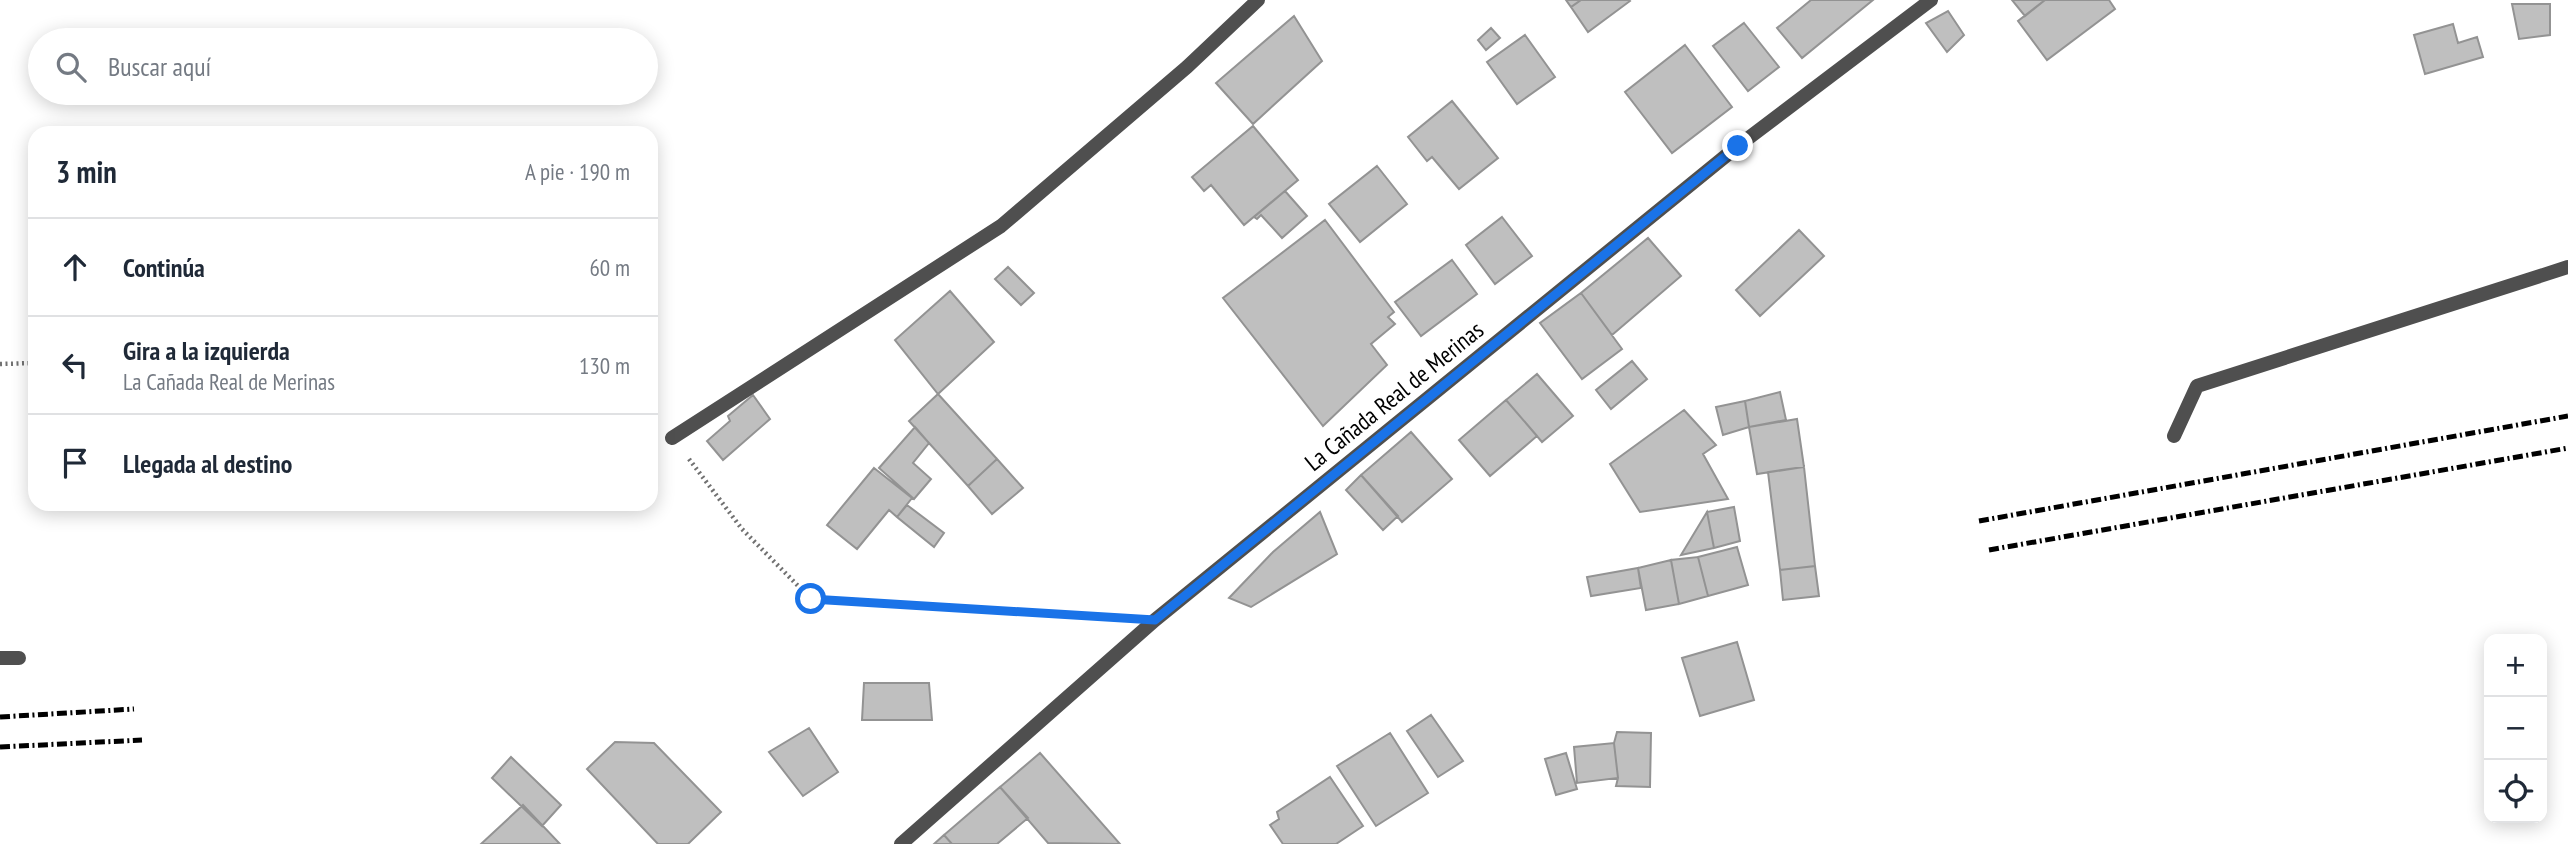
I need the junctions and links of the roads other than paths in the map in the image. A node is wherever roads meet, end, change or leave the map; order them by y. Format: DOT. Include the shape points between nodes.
graph roads {
  1 [pos="1258,0"];
  2 [pos="1931,0"];
  3 [pos="2568,267"];
  4 [pos="2174,436"];
  5 [pos="672,438"];
  6 [pos="0,658"];
  7 [pos="19,658"];
  8 [pos="901,844"];
  1 -- 5 [label="street" via="1001,226"];
  2 -- 8 [label="street, La Cañada Real de Merinas" via="1738,146 1155,620"];
  3 -- 4 [label="street" via="2197,386"];
  6 -- 7 [label="street"];
}
